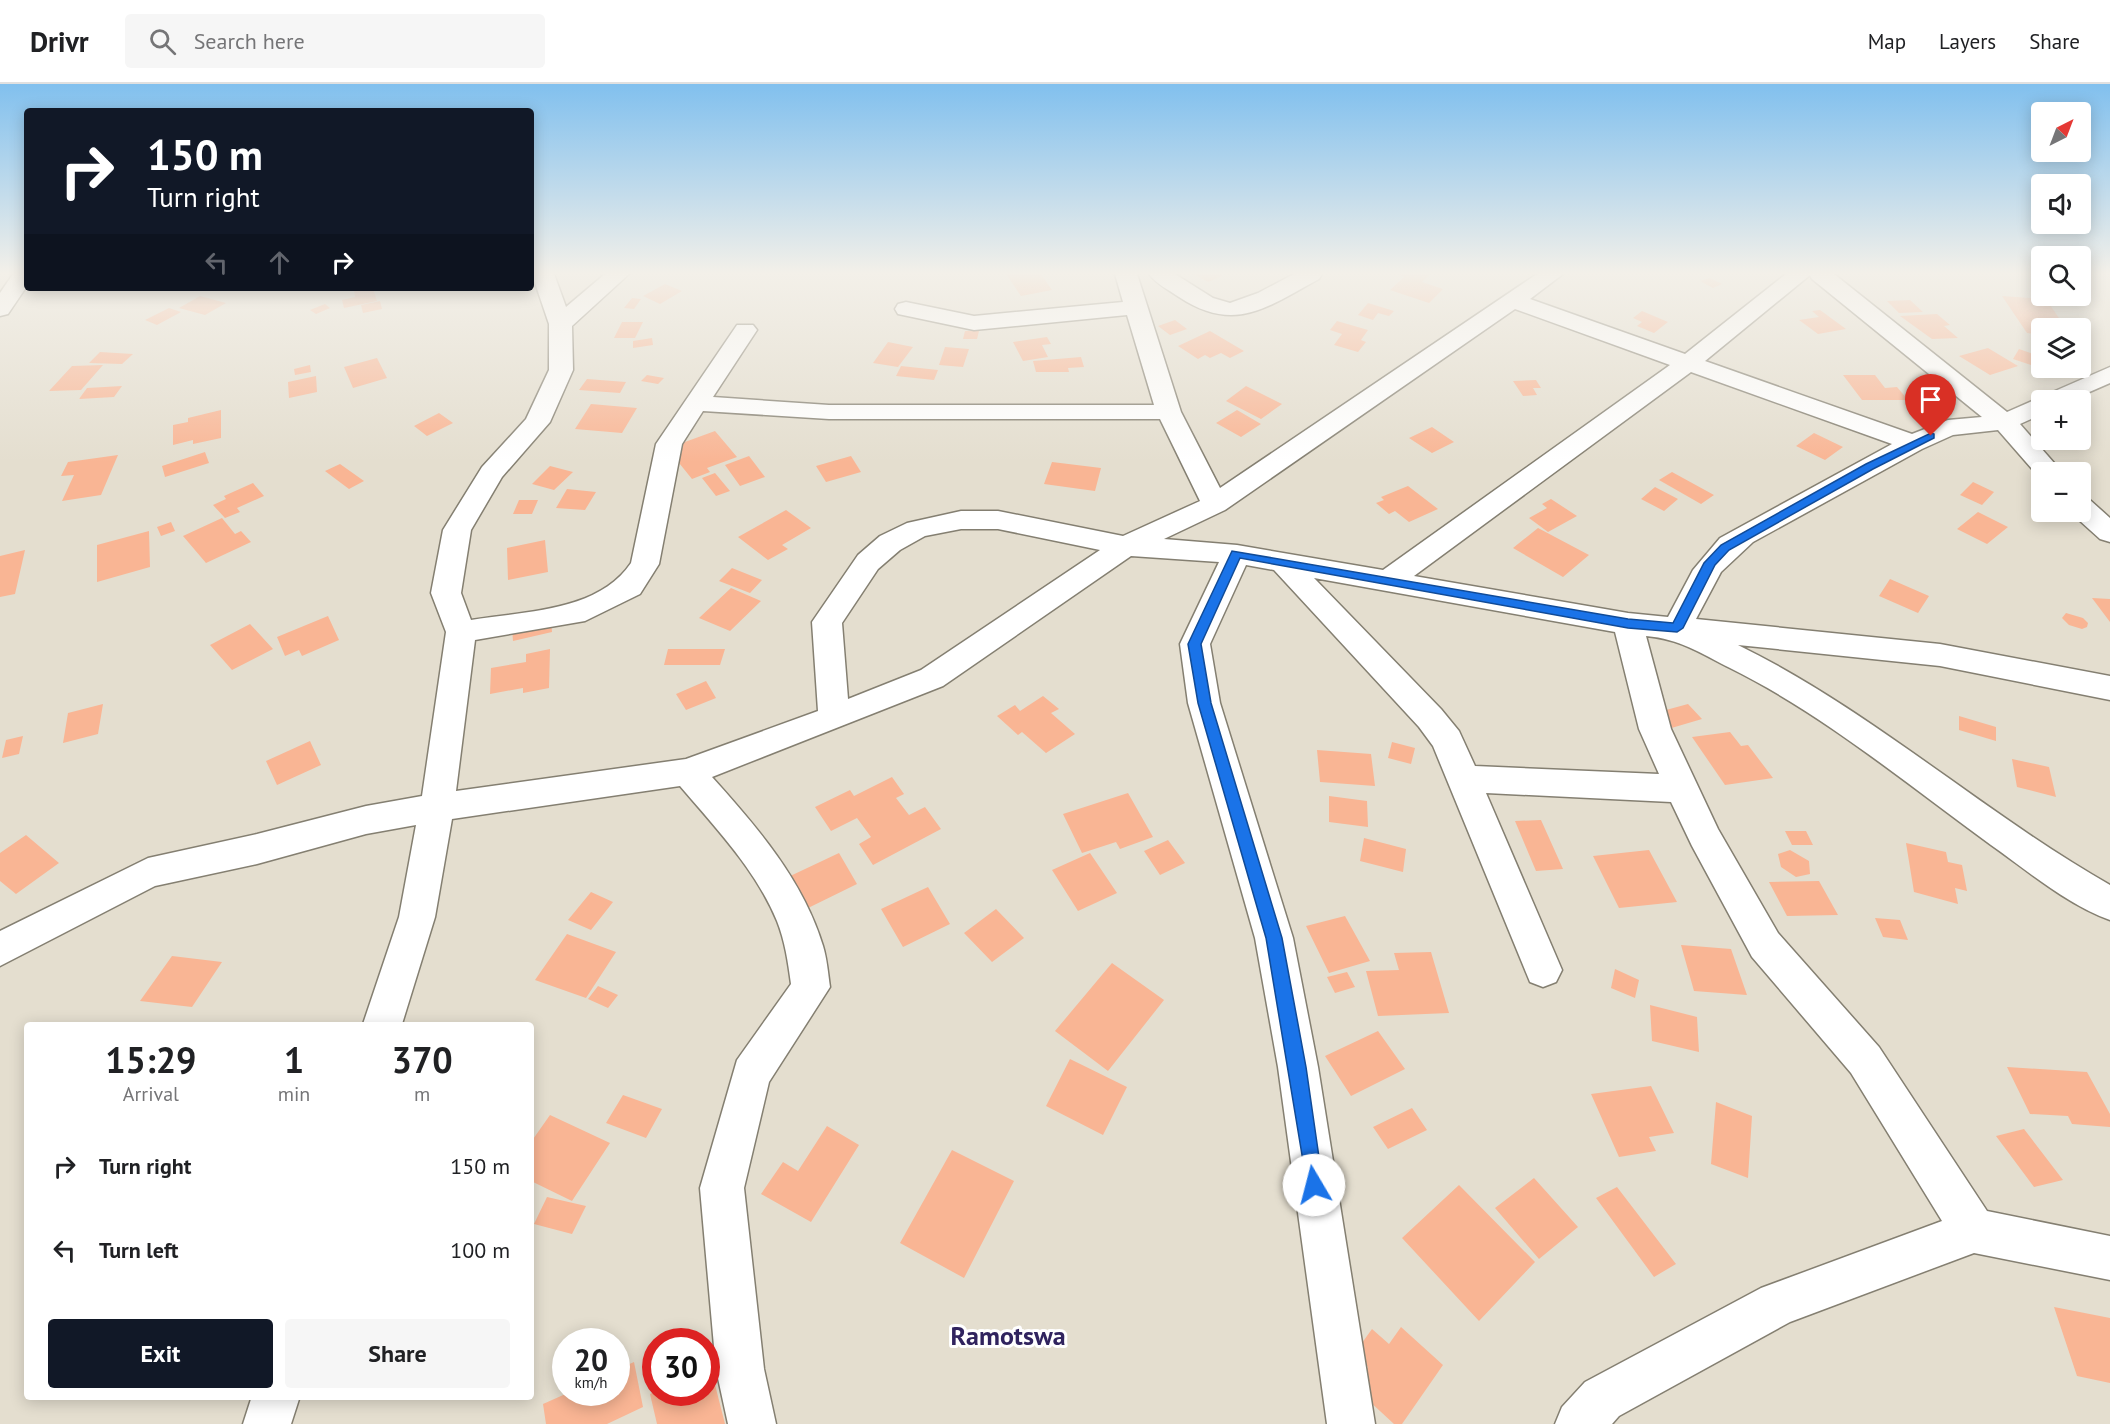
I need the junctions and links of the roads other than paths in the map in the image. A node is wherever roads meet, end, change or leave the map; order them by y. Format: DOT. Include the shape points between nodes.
graph roads {
  1 [pos="560,337"];
  2 [pos="740,337"];
  3 [pos="1146,337"];
  4 [pos="1462,337"];
  5 [pos="1612,337"];
  6 [pos="1722,337"];
  7 [pos="1898,337"];
  8 [pos="1688,364"];
  9 [pos="2110,374"];
  10 [pos="2074,390"];
  11 [pos="694,403"];
  12 [pos="2031,410"];
  13 [pos="1169,412"];
  14 [pos="2004,422"];
  15 [pos="1913,443"];
  16 [pos="2040,462"];
  17 [pos="2091,503"];
  18 [pos="1215,504"];
  19 [pos="2110,509"];
  20 [pos="2091,516"];
  21 [pos="2110,533"];
  22 [pos="1126,546"];
  23 [pos="1237,554"];
  24 [pos="1282,561"];
  25 [pos="1389,580"];
  26 [pos="1628,624"];
  27 [pos="1677,628"];
  28 [pos="461,632"];
  29 [pos="2110,688"];
  30 [pos="834,718"];
  31 [pos="688,772"];
  32 [pos="1462,779"];
  33 [pos="1683,789"];
  34 [pos="437,807"];
  35 [pos="2110,904"];
  36 [pos="0,949"];
  37 [pos="1543,970"];
  38 [pos="384,1022"];
  39 [pos="1974,1231"];
  40 [pos="2110,1258"];
  41 [pos="275,1400"];
  42 [pos="267,1424"];
  43 [pos="752,1424"];
  44 [pos="1351,1424"];
  45 [pos="1579,1424"];
  1 -- 28 [label="street" via="561,370 537,422 491,473 457,530 446,593"];
  2 -- 11 [label="street"];
  3 -- 13 [label="street"];
  4 -- 18 [label="street"];
  5 -- 8 [label="street"];
  6 -- 8 [label="street"];
  7 -- 14 [label="street"];
  8 -- 15 [label="street"];
  8 -- 25 [label="street"];
  9 -- 10 [label="street"];
  11 -- 13 [label="street" via="829,412"];
  11 -- 28 [label="street" via="669,444 645,564 630,587 585,611"];
  12 -- 14 [label="street"];
  13 -- 18 [label="street"];
  14 -- 15 [label="street" via="1948,428"];
  14 -- 16 [label="street"];
  15 -- 27 [label="street" via="1725,548 1710,563"];
  17 -- 19 [label="street"];
  18 -- 22 [label="street"];
  20 -- 21 [label="street"];
  22 -- 23 [label="street"];
  22 -- 30 [label="street" via="932,678"];
  22 -- 30 [label="street" via="989,520 962,520 917,529 890,543 868,562 827,622"];
  23 -- 24 [label="street"];
  23 -- 44 [label="street" via="1194,644 1204,703 1274,938 1298,1067"];
  24 -- 25 [label="street"];
  24 -- 32 [label="street" via="1430,718 1447,740"];
  25 -- 26 [label="street"];
  26 -- 27 [label="street"];
  26 -- 33 [label="street" via="1655,729"];
  27 -- 29 [label="street" via="1940,655"];
  27 -- 35 [label="street" via="1766,672 1848,724 2059,874"];
  28 -- 34 [label="street"];
  30 -- 31 [label="street"];
  31 -- 34 [label="street"];
  31 -- 43 [label="street" via="753,848 783,897 804,945 811,987 750,1074 722,1188 740,1369"];
  32 -- 33 [label="street"];
  32 -- 37 [label="street"];
  33 -- 39 [label="street" via="1704,836 1765,945 1864,1060"];
  34 -- 36 [label="street" via="366,819 148,873"];
  34 -- 38 [label="street" via="417,917"];
  39 -- 40 [label="street"];
  39 -- 45 [label="street" via="1777,1304 1602,1399"];
  41 -- 42 [label="street"];
}
